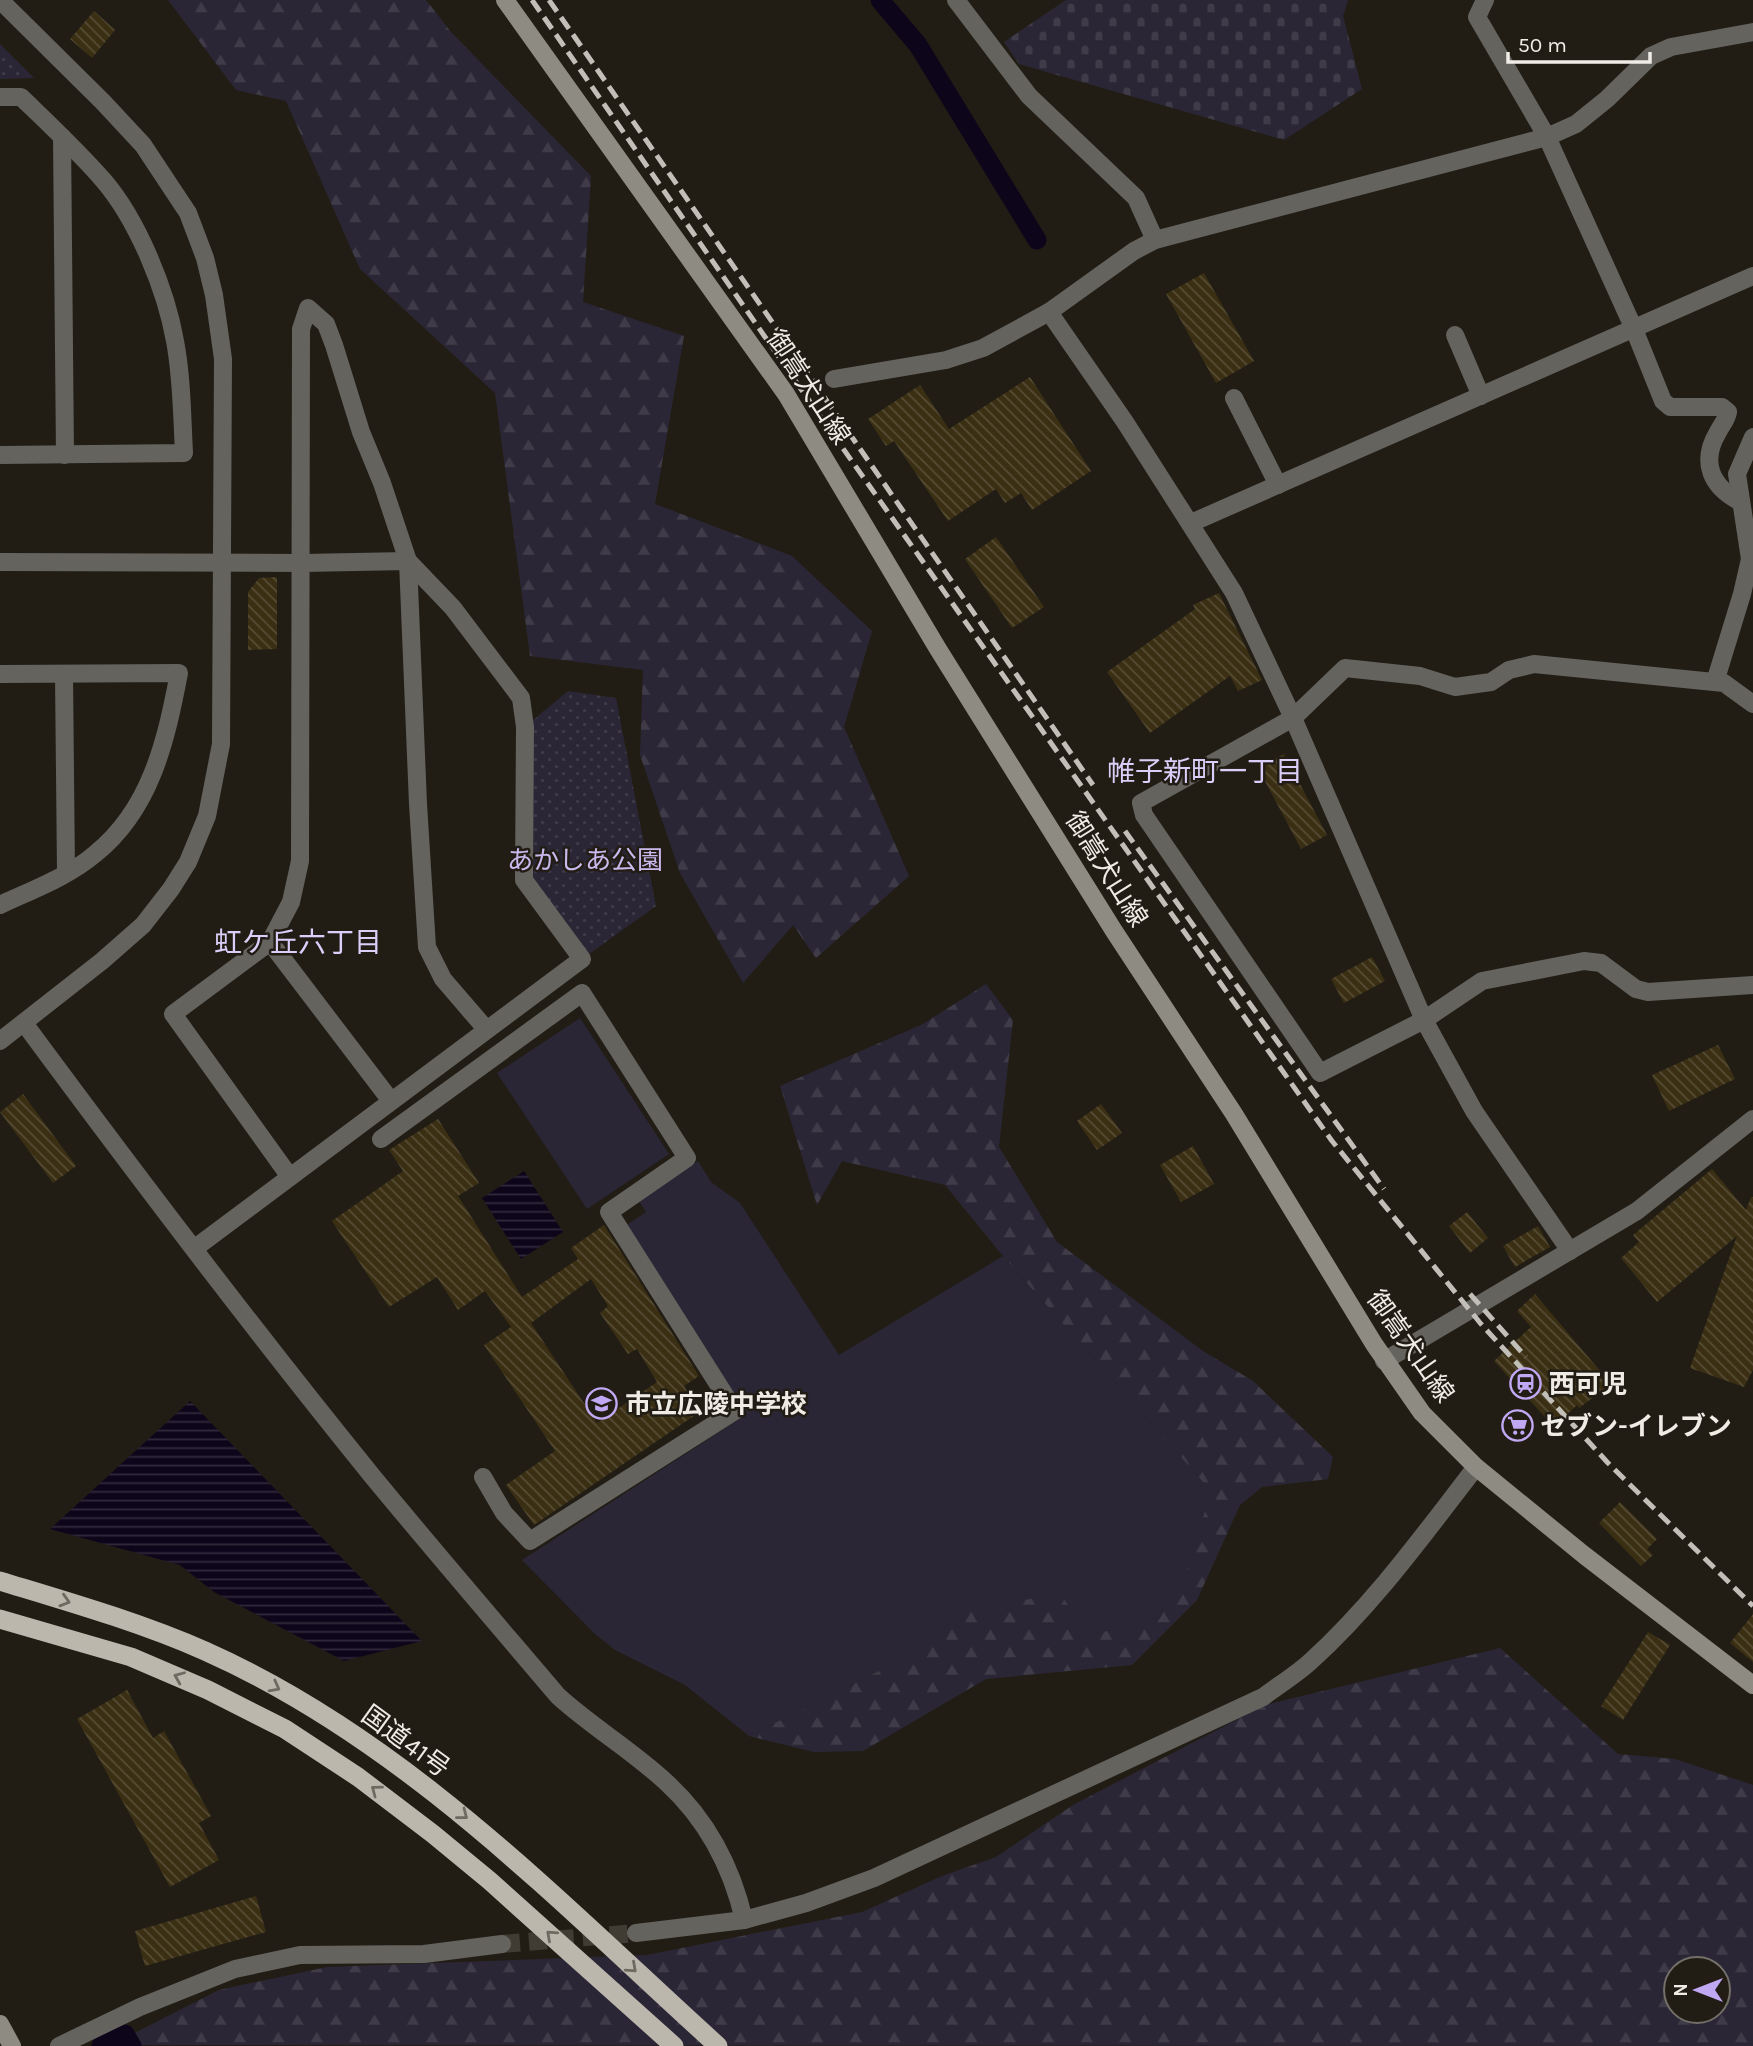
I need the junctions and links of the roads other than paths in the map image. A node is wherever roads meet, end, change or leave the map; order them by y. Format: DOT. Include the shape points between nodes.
graph roads {
  1 [pos="0,0"];
  2 [pos="505,0"];
  3 [pos="1485,0"];
  4 [pos="966,4"];
  5 [pos="1753,32"];
  6 [pos="0,97"];
  7 [pos="1547,137"];
  8 [pos="62,138"];
  9 [pos="1155,240"];
  10 [pos="1753,276"];
  11 [pos="1049,312"];
  12 [pos="1634,329"];
  13 [pos="1455,335"];
  14 [pos="834,380"];
  15 [pos="1481,396"];
  16 [pos="1234,397"];
  17 [pos="1753,437"];
  18 [pos="0,455"];
  19 [pos="65,455"];
  20 [pos="1278,485"];
  21 [pos="1741,502"];
  22 [pos="1191,523"];
  23 [pos="408,561"];
  24 [pos="0,562"];
  25 [pos="222,562"];
  26 [pos="302,563"];
  27 [pos="0,674"];
  28 [pos="64,674"];
  29 [pos="1715,682"];
  30 [pos="1753,704"];
  31 [pos="1293,718"];
  32 [pos="65,873"];
  33 [pos="0,905"];
  34 [pos="270,942"];
  35 [pos="1753,985"];
  36 [pos="1424,1020"];
  37 [pos="24,1023"];
  38 [pos="486,1030"];
  39 [pos="0,1041"];
  40 [pos="391,1101"];
  41 [pos="1753,1119"];
  42 [pos="381,1139"];
  43 [pos="290,1177"];
  44 [pos="195,1248"];
  45 [pos="1570,1251"];
  46 [pos="1384,1361"];
  47 [pos="1476,1467"];
  48 [pos="483,1478"];
  49 [pos="0,1581"];
  50 [pos="0,1619"];
  51 [pos="1753,1685"];
  52 [pos="744,1920"];
  53 [pos="636,1933"];
  54 [pos="502,1944"];
  55 [pos="0,2024"];
  56 [pos="12,2046"];
  57 [pos="59,2046"];
  58 [pos="674,2046"];
  59 [pos="718,2046"];
  1 -- 25 [label="street" via="144,145 188,213 214,295 223,359"];
  2 -- 46 [label="main road, 御嵩犬山線" via="786,394 938,649 1234,1114"];
  3 -- 7 [label="street" via="1477,17"];
  4 -- 9 [label="street" via="1029,96 1136,198"];
  5 -- 7 [label="street" via="1671,47 1651,56 1576,124"];
  6 -- 8 [label="street" via="21,97"];
  7 -- 9 [label="street"];
  7 -- 12 [label="street"];
  8 -- 19 [label="street"];
  8 -- 19 [label="street" via="105,182 155,270 175,339 184,453"];
  9 -- 11 [label="street"];
  10 -- 12 [label="street"];
  11 -- 14 [label="street" via="984,348 946,360"];
  11 -- 22 [label="street"];
  12 -- 15 [label="street"];
  12 -- 21 [label="street" via="1663,401 1670,407 1722,407 1728,412 1707,457 1712,475 1727,495"];
  13 -- 15 [label="street"];
  15 -- 20 [label="street"];
  16 -- 20 [label="street"];
  17 -- 21 [label="street" via="1737,474"];
  18 -- 19 [label="street"];
  20 -- 22 [label="street"];
  21 -- 29 [label="street" via="1750,559"];
  22 -- 31 [label="street" via="1240,605"];
  23 -- 26 [label="street"];
  23 -- 26 [label="street" via="326,324 308,308 301,329"];
  23 -- 38 [label="street" via="427,947 443,979"];
  23 -- 38 [label="street" via="453,608 521,698 525,727 524,880 582,959"];
  24 -- 25 [label="street"];
  25 -- 26 [label="street"];
  25 -- 37 [label="street" via="221,744 207,817 188,862 143,925"];
  26 -- 34 [label="street" via="300,862 291,902"];
  27 -- 28 [label="street"];
  28 -- 32 [label="street"];
  28 -- 32 [label="street" via="179,673 159,759 141,803 117,834"];
  29 -- 30 [label="street" via="1724,683"];
  29 -- 31 [label="street" via="1534,664 1509,670 1491,682 1455,687 1420,676 1345,668"];
  31 -- 36 [label="street"];
  31 -- 36 [label="street" via="1141,803 1144,815 1320,1073"];
  32 -- 33 [label="street"];
  34 -- 40 [label="street"];
  34 -- 43 [label="street" via="173,1014"];
  35 -- 36 [label="street" via="1648,992 1636,989 1601,963 1584,961 1482,981"];
  36 -- 45 [label="street" via="1474,1111"];
  37 -- 39 [label="street"];
  37 -- 44 [label="street"];
  38 -- 40 [label="street"];
  40 -- 43 [label="street"];
  41 -- 45 [label="street" via="1637,1211"];
  42 -- 48 [label="street" via="582,993 687,1158 609,1212 735,1411 530,1541 504,1513"];
  43 -- 44 [label="street"];
  44 -- 52 [label="street" via="372,1475 558,1696 667,1783 695,1814 722,1854"];
  45 -- 46 [label="street"];
  46 -- 47 [label="main road, 御嵩犬山線" via="1422,1413"];
  47 -- 51 [label="main road, 御嵩犬山線"];
  47 -- 52 [label="street" via="1352,1620 1310,1662 1263,1697 874,1878"];
  49 -- 59 [label="highway, 国道41号, one-way" via="87,1607 205,1651 304,1703 398,1763 472,1823"];
  58 -- 50 [label="highway, one-way" via="490,1881 358,1777 296,1736 131,1657"];
  52 -- 53 [label="street"];
  54 -- 57 [label="street" via="424,1954 300,1955 236,1969"];
  55 -- 56 [label="main road"];
}
